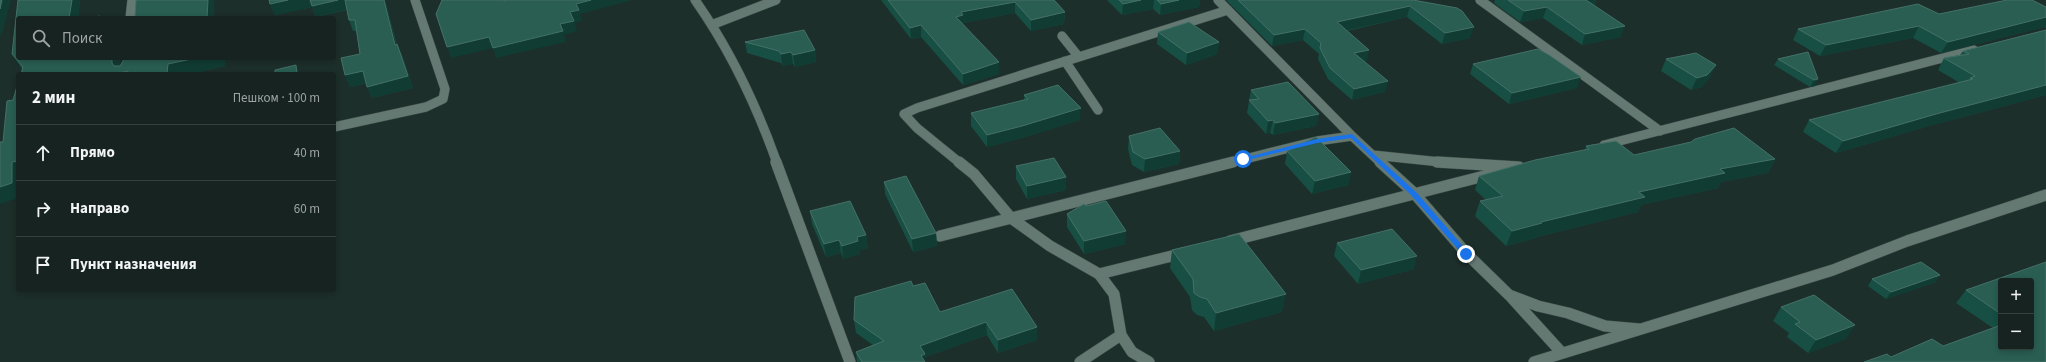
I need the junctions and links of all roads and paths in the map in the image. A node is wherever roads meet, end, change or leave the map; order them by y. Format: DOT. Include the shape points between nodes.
graph roads {
  1 [pos="132,0"];
  2 [pos="415,0"];
  3 [pos="695,0"];
  4 [pos="776,0"];
  5 [pos="1218,0"];
  6 [pos="1480,0"];
  7 [pos="1228,10"];
  8 [pos="130,16"];
  9 [pos="714,24"];
  10 [pos="1062,36"];
  11 [pos="1985,47"];
  12 [pos="1078,56"];
  13 [pos="1065,61"];
  14 [pos="1098,110"];
  15 [pos="336,127"];
  16 [pos="1660,131"];
  17 [pos="1352,136"];
  18 [pos="1594,148"];
  19 [pos="1373,155"];
  20 [pos="1414,193"];
  21 [pos="2046,195"];
  22 [pos="1011,218"];
  23 [pos="940,236"];
  24 [pos="1221,243"];
  25 [pos="1190,251"];
  26 [pos="1098,274"];
  27 [pos="1509,296"];
  28 [pos="1639,330"];
  29 [pos="1121,335"];
  30 [pos="1562,353"];
  31 [pos="850,362"];
  32 [pos="1080,362"];
  33 [pos="1149,362"];
  34 [pos="1534,362"];
  1 -- 8 [label="street"];
  2 -- 15 [label="street" via="445,89 443,99 426,107"];
  3 -- 9 [label="street"];
  4 -- 9 [label="street"];
  5 -- 7 [label="street"];
  6 -- 16 [label="street"];
  7 -- 12 [label="street"];
  7 -- 17 [label="street"];
  9 -- 31 [label="street" via="762,120"];
  10 -- 12 [label="street"];
  11 -- 16 [label="street"];
  12 -- 13 [label="street"];
  13 -- 14 [label="street"];
  13 -- 22 [label="street" via="904,114 917,128 974,174"];
  16 -- 18 [label="street"];
  17 -- 19 [label="street"];
  17 -- 22 [label="street" via="1317,141"];
  19 -- 20 [label="street"];
  19 -- 20 [label="street" via="1440,162 1523,166"];
  20 -- 24 [label="street"];
  20 -- 27 [label="street" via="1466,254"];
  21 -- 28 [label="street" via="1907,241 1833,270"];
  22 -- 23 [label="street"];
  22 -- 26 [label="street" via="1050,246"];
  25 -- 26 [label="street"];
  26 -- 29 [label="street" via="1114,294"];
  27 -- 28 [label="street" via="1605,326"];
  27 -- 30 [label="street"];
  28 -- 30 [label="street"];
  29 -- 32 [label="street"];
  29 -- 33 [label="street" via="1132,352"];
  30 -- 34 [label="street"];
}
